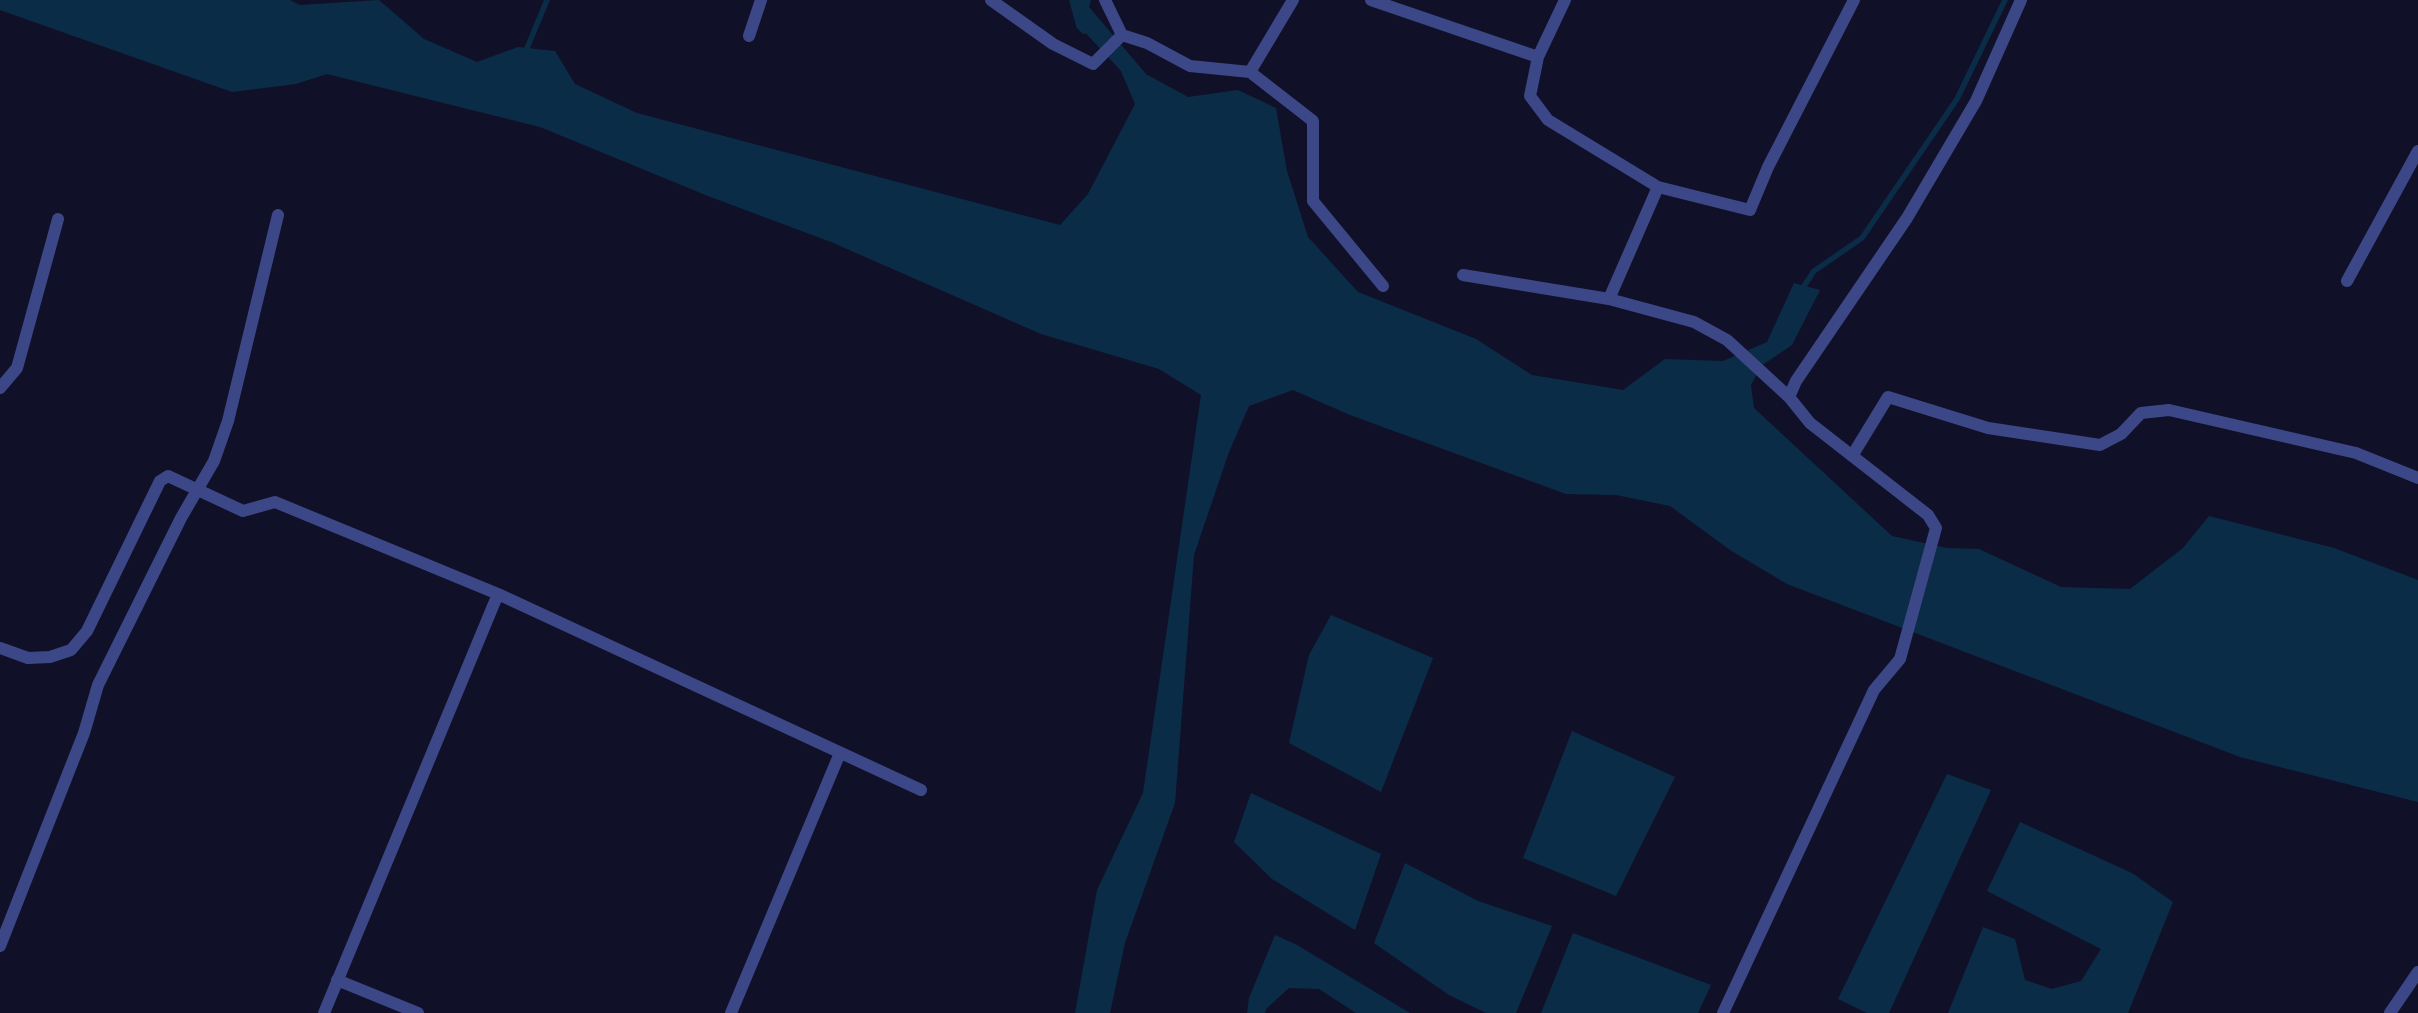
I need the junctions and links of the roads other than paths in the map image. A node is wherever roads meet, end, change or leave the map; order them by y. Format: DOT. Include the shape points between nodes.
graph roads {
  1 [pos="761,0"];
  2 [pos="991,0"];
  3 [pos="1105,0"];
  4 [pos="1293,0"];
  5 [pos="1370,0"];
  6 [pos="1565,0"];
  7 [pos="1854,0"];
  8 [pos="2021,0"];
  9 [pos="1122,35"];
  10 [pos="750,36"];
  11 [pos="1538,58"];
  12 [pos="1250,72"];
  13 [pos="2418,151"];
  14 [pos="1658,186"];
  15 [pos="278,215"];
  16 [pos="58,219"];
  17 [pos="1463,275"];
  18 [pos="2347,281"];
  19 [pos="1383,286"];
  20 [pos="1609,299"];
  21 [pos="0,388"];
  22 [pos="1789,397"];
  23 [pos="1852,456"];
  24 [pos="2418,478"];
  25 [pos="198,490"];
  26 [pos="498,594"];
  27 [pos="0,648"];
  28 [pos="840,753"];
  29 [pos="921,790"];
  30 [pos="0,946"];
  31 [pos="2418,972"];
  32 [pos="337,980"];
  33 [pos="324,1013"];
  34 [pos="418,1013"];
  35 [pos="731,1013"];
  36 [pos="1723,1013"];
  37 [pos="2390,1013"];
  1 -- 10 [label="street"];
  2 -- 9 [label="street" via="1052,44 1093,64"];
  3 -- 9 [label="street"];
  4 -- 12 [label="street"];
  5 -- 11 [label="street"];
  6 -- 11 [label="street"];
  7 -- 14 [label="street" via="1768,168 1750,210"];
  8 -- 22 [label="street" via="1976,102 1907,218 1796,381"];
  9 -- 12 [label="street" via="1147,43 1190,66"];
  11 -- 14 [label="street" via="1530,96 1548,120"];
  12 -- 19 [label="street" via="1313,121 1313,201"];
  13 -- 18 [label="street"];
  14 -- 20 [label="street"];
  15 -- 25 [label="street" via="228,421 214,461"];
  16 -- 21 [label="street" via="17,368"];
  17 -- 20 [label="street"];
  20 -- 22 [label="street" via="1694,322 1727,340"];
  22 -- 23 [label="street" via="1810,423"];
  23 -- 24 [label="street" via="1888,397 1988,428 2100,445 2121,434 2141,413 2169,410 2356,453"];
  23 -- 36 [label="street" via="1928,515 1936,528 1900,659 1874,690"];
  25 -- 26 [label="street" via="243,510 275,502"];
  25 -- 27 [label="street" via="168,476 160,482 87,631 71,650 50,658 28,658"];
  25 -- 30 [label="street" via="181,518 98,685 84,733"];
  26 -- 28 [label="street"];
  26 -- 32 [label="street"];
  28 -- 29 [label="street"];
  28 -- 35 [label="street"];
  31 -- 37 [label="street"];
  32 -- 33 [label="street"];
  32 -- 34 [label="street"];
}
